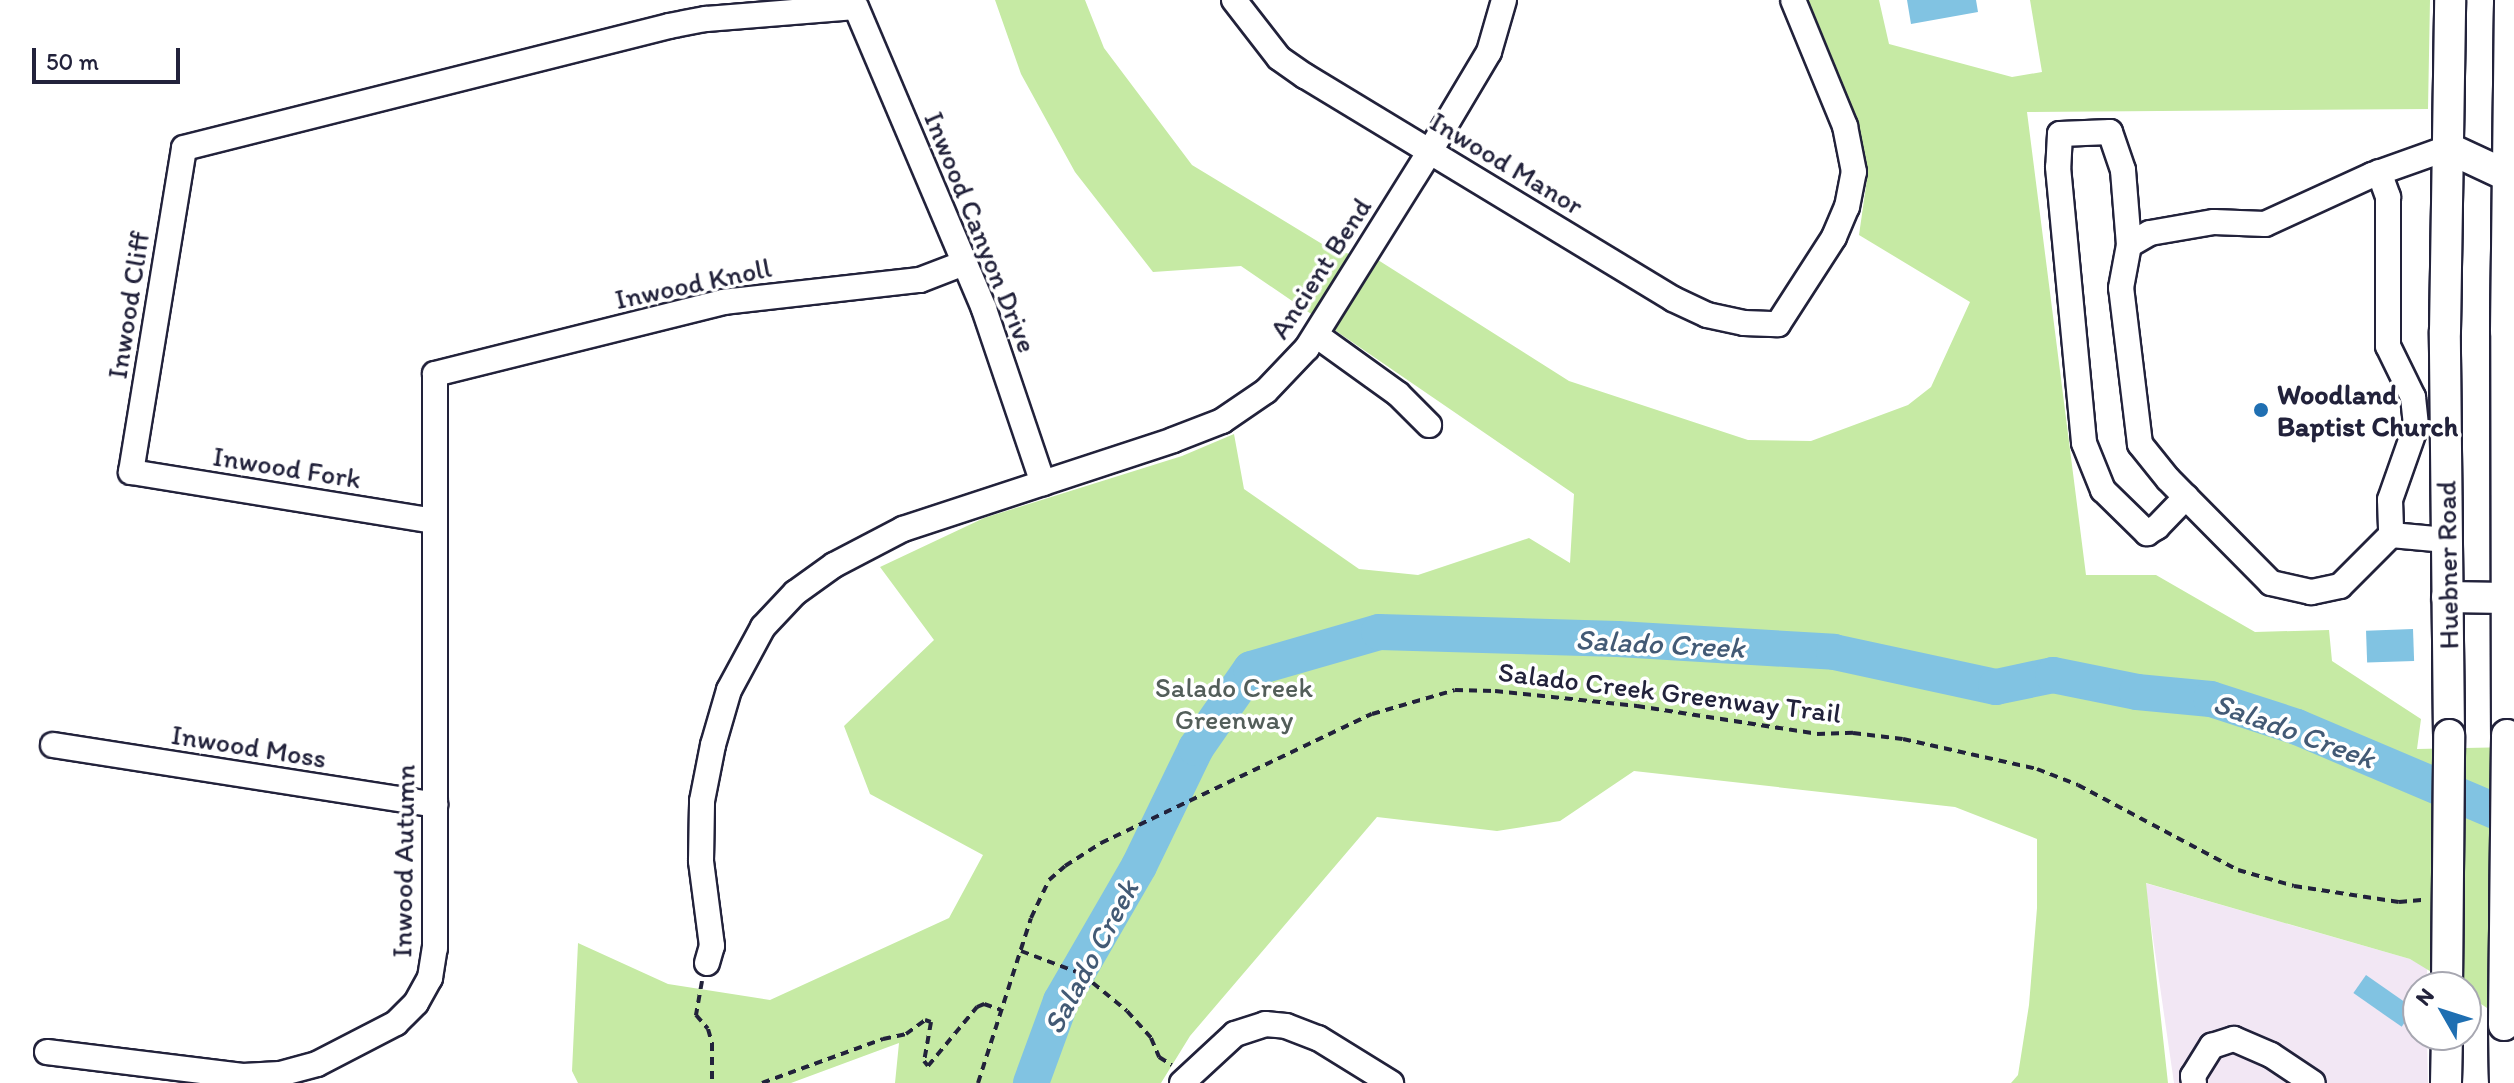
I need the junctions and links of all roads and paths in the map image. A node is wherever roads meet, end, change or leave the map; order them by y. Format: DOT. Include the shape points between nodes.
graph roads {
  1 [pos="1234,0"];
  2 [pos="1504,0"];
  3 [pos="1793,0"];
  4 [pos="2450,0"];
  5 [pos="2510,0"];
  6 [pos="856,7"];
  7 [pos="2448,148"];
  8 [pos="1430,151"];
  9 [pos="2379,172"];
  10 [pos="2511,178"];
  11 [pos="2129,245"];
  12 [pos="964,263"];
  13 [pos="1316,335"];
  14 [pos="435,374"];
  15 [pos="1429,425"];
  16 [pos="131,472"];
  17 [pos="1043,483"];
  18 [pos="2186,497"];
  19 [pos="434,521"];
  20 [pos="2391,535"];
  21 [pos="2446,540"];
  22 [pos="2447,597"];
  23 [pos="2510,598"];
  24 [pos="53,745"];
  25 [pos="435,805"];
  26 [pos="2431,899"];
  27 [pos="1020,950"];
  28 [pos="707,963"];
  29 [pos="2447,971"];
  30 [pos="1001,1010"];
  31 [pos="2447,1051"];
  32 [pos="47,1052"];
  33 [pos="1184,1079"];
  34 [pos="712,1083"];
  35 [pos="762,1083"];
  36 [pos="978,1083"];
  37 [pos="1391,1083"];
  38 [pos="2194,1083"];
  39 [pos="2313,1083"];
  40 [pos="2446,1083"];
  41 [pos="2505,1083"];
  1 -- 8 [label="street, Inwood Manor" via="1279,58"];
  2 -- 8 [label="street, Ancient Bend" via="1489,52"];
  3 -- 8 [label="street, Inwood Manor" via="1845,126 1854,172 1834,237 1778,324 1707,315 1673,299"];
  4 -- 7 [label="main road, Huebner Road"];
  5 -- 10 [label="main road, Huebner Road"];
  6 -- 12 [label="street, Inwood Canyon Drive"];
  6 -- 16 [label="street, Inwood Cliff" via="669,26 184,148"];
  7 -- 9 [label="street"];
  7 -- 10 [label="main road"];
  7 -- 21 [label="main road, Huebner Road"];
  8 -- 13 [label="street, Ancient Bend"];
  9 -- 11 [label="street" via="2265,224 2214,222 2150,233"];
  9 -- 20 [label="street" via="2388,197 2388,346 2413,397 2416,426 2390,500"];
  10 -- 23 [label="main road, Huebner Road"];
  11 -- 18 [label="street" via="2121,288 2140,444"];
  11 -- 18 [label="street" via="2123,170 2110,132 2060,134 2058,167 2084,443 2103,490 2147,533"];
  12 -- 14 [label="street, Inwood Knoll" via="920,280 723,302"];
  12 -- 17 [label="street, Inwood Canyon Drive"];
  13 -- 15 [label="street" via="1398,394"];
  13 -- 17 [label="street, Ancient Bend" via="1266,391 1222,421"];
  14 -- 19 [label="street, Inwood Autumn"];
  16 -- 19 [label="street, Inwood Fork"];
  17 -- 28 [label="street, Ancient Bend" via="903,529 834,565 795,593 756,637 729,690 702,801 701,861 712,946"];
  18 -- 20 [label="street" via="2271,583 2311,592 2340,586"];
  19 -- 25 [label="street, Inwood Autumn"];
  20 -- 21 [label="street"];
  21 -- 22 [label="main road, Huebner Road"];
  22 -- 23 [label="main road"];
  22 -- 29 [label="main road, Huebner Road, bridge"];
  23 -- 41 [label="main road, Huebner Road, bridge"];
  24 -- 25 [label="street, Inwood Moss"];
  25 -- 32 [label="street, Inwood Autumn" via="430,978 396,1023 317,1064 280,1074 243,1076"];
  26 -- 27 [label="path, Salado Creek Greenway Trail" via="2399,902 2294,886 2238,870 2078,785 2037,769 1917,742 1817,734 1495,691 1442,692 1372,714 1101,843 1049,880"];
  27 -- 30 [label="path, Salado Creek Greenway Trail"];
  27 -- 33 [label="path" via="1082,974 1127,1011 1151,1038 1159,1057"];
  28 -- 34 [label="path" via="696,1015 712,1043"];
  30 -- 35 [label="path" via="977,1007 928,1066 924,1061 931,1022 925,1020 906,1034"];
  30 -- 36 [label="path, Salado Creek Greenway Trail"];
  31 -- 40 [label="main road"];
  33 -- 37 [label="street" via="1235,1034 1265,1024 1318,1038"];
  38 -- 39 [label="street" via="2212,1046 2234,1039 2271,1055"];
}
